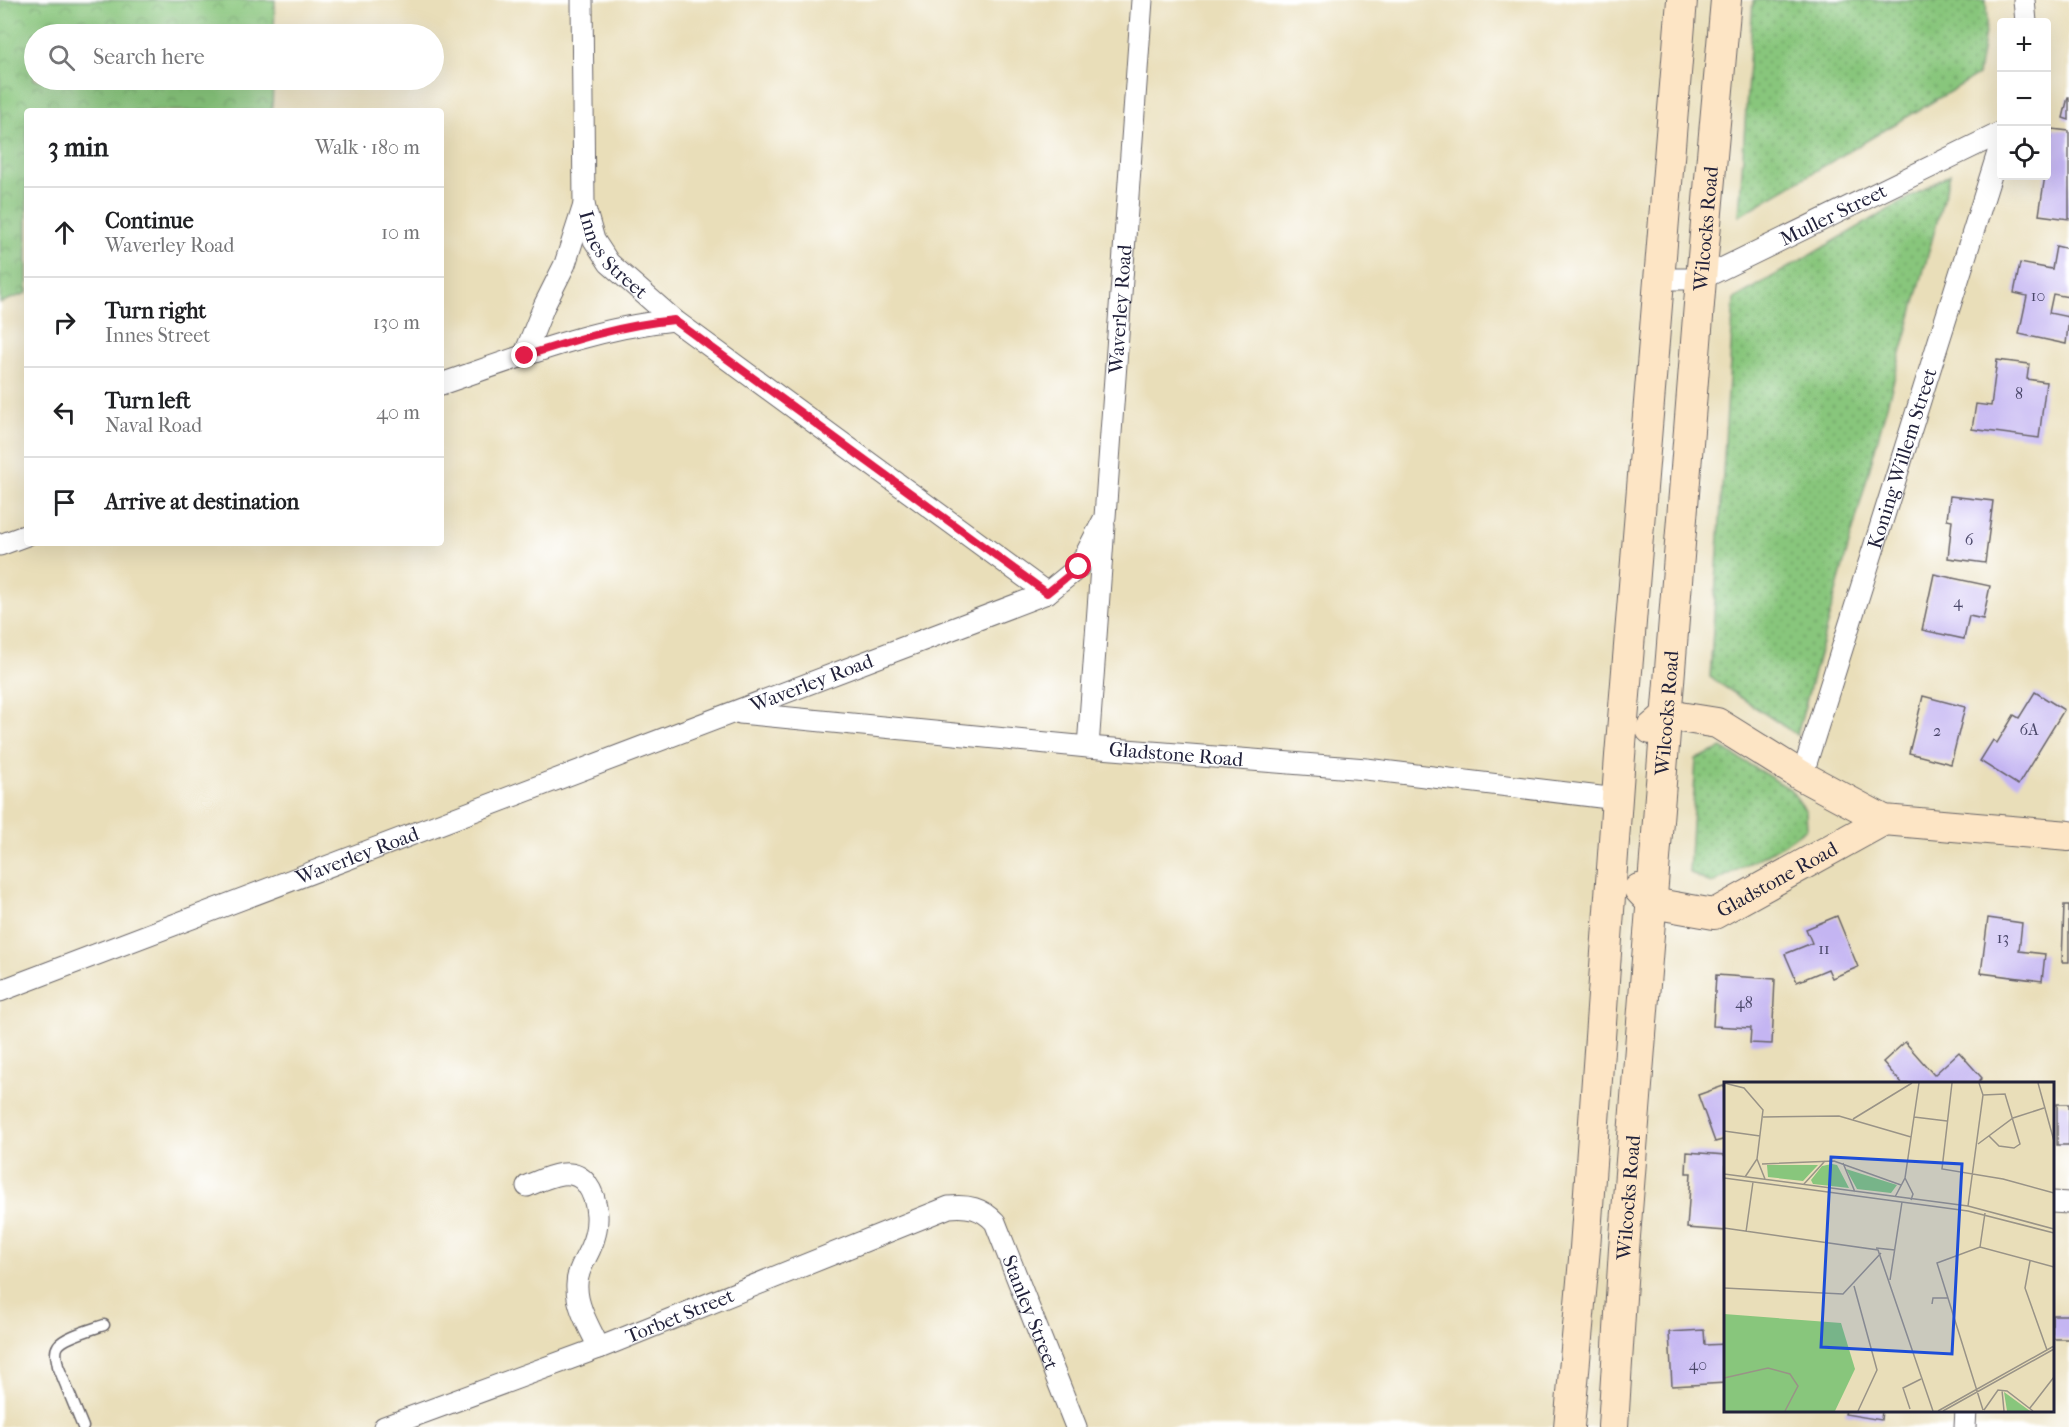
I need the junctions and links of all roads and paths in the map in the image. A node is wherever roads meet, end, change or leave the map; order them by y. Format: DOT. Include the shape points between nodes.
graph roads {
  1 [pos="582,0"];
  2 [pos="1142,0"];
  3 [pos="1682,0"];
  4 [pos="1726,0"];
  5 [pos="2024,0"];
  6 [pos="2026,18"];
  7 [pos="1997,134"];
  8 [pos="1997,153"];
  9 [pos="584,205"];
  10 [pos="1660,279"];
  11 [pos="1701,279"];
  12 [pos="674,320"];
  13 [pos="525,356"];
  14 [pos="444,383"];
  15 [pos="1105,517"];
  16 [pos="24,536"];
  17 [pos="0,545"];
  18 [pos="1047,593"];
  19 [pos="734,713"];
  20 [pos="1667,716"];
  21 [pos="1088,747"];
  22 [pos="1620,756"];
  23 [pos="1802,776"];
  24 [pos="1617,799"];
  25 [pos="1884,820"];
  26 [pos="2069,836"];
  27 [pos="1613,859"];
  28 [pos="1652,903"];
  29 [pos="0,991"];
  30 [pos="526,1186"];
  31 [pos="2054,1202"];
  32 [pos="2069,1203"];
  33 [pos="976,1208"];
  34 [pos="1585,1248"];
  35 [pos="1624,1249"];
  36 [pos="104,1326"];
  37 [pos="599,1348"];
  38 [pos="1966,1412"];
  39 [pos="83,1427"];
  40 [pos="384,1427"];
  41 [pos="1076,1427"];
  42 [pos="1569,1427"];
  43 [pos="1613,1427"];
  44 [pos="1965,1427"];
  1 -- 9 [label="street, Innes Street"];
  2 -- 15 [label="street, Waverley Road"];
  3 -- 10 [label="street, Wilcocks Road"];
  4 -- 11 [label="street, Wilcocks Road"];
  5 -- 6 [label="street"];
  7 -- 11 [label="street, Muller Street"];
  8 -- 23 [label="street, Koning Willem Street"];
  9 -- 12 [label="street, Innes Street" via="594,240 609,263"];
  9 -- 13 [label="street" via="565,264"];
  10 -- 11 [label="street, Muller Street"];
  10 -- 22 [label="street, Wilcocks Road"];
  11 -- 20 [label="street, Wilcocks Road"];
  12 -- 13 [label="street" via="590,335"];
  12 -- 18 [label="street, Innes Street"];
  13 -- 14 [label="street"];
  15 -- 18 [label="street, Waverley Road" via="1079,567"];
  15 -- 21 [label="street"];
  16 -- 17 [label="street"];
  18 -- 19 [label="street, Waverley Road"];
  19 -- 21 [label="street, Gladstone Road"];
  19 -- 29 [label="street, Waverley Road"];
  20 -- 22 [label="street"];
  20 -- 23 [label="street" via="1717,723"];
  20 -- 28 [label="street, Wilcocks Road"];
  21 -- 24 [label="street, Gladstone Road" via="1366,769"];
  22 -- 24 [label="street, Wilcocks Road"];
  23 -- 25 [label="street"];
  24 -- 27 [label="street, Wilcocks Road"];
  25 -- 26 [label="street"];
  25 -- 28 [label="street, Gladstone Road" via="1714,914"];
  27 -- 28 [label="street"];
  27 -- 34 [label="street, Wilcocks Road"];
  28 -- 35 [label="street, Wilcocks Road"];
  30 -- 37 [label="street" via="553,1174 570,1174 582,1178 591,1189 598,1225 579,1268 576,1287"];
  31 -- 32 [label="street"];
  33 -- 37 [label="street, Torbet Street" via="949,1207"];
  33 -- 41 [label="street, Stanley Street" via="995,1222"];
  34 -- 35 [label="street"];
  34 -- 42 [label="street, Wilcocks Road"];
  35 -- 43 [label="street, Wilcocks Road"];
  36 -- 39 [label="lane" via="64,1340 57,1347 58,1366"];
  37 -- 40 [label="street, Torbet Street"];
  38 -- 44 [label="street"];
}
